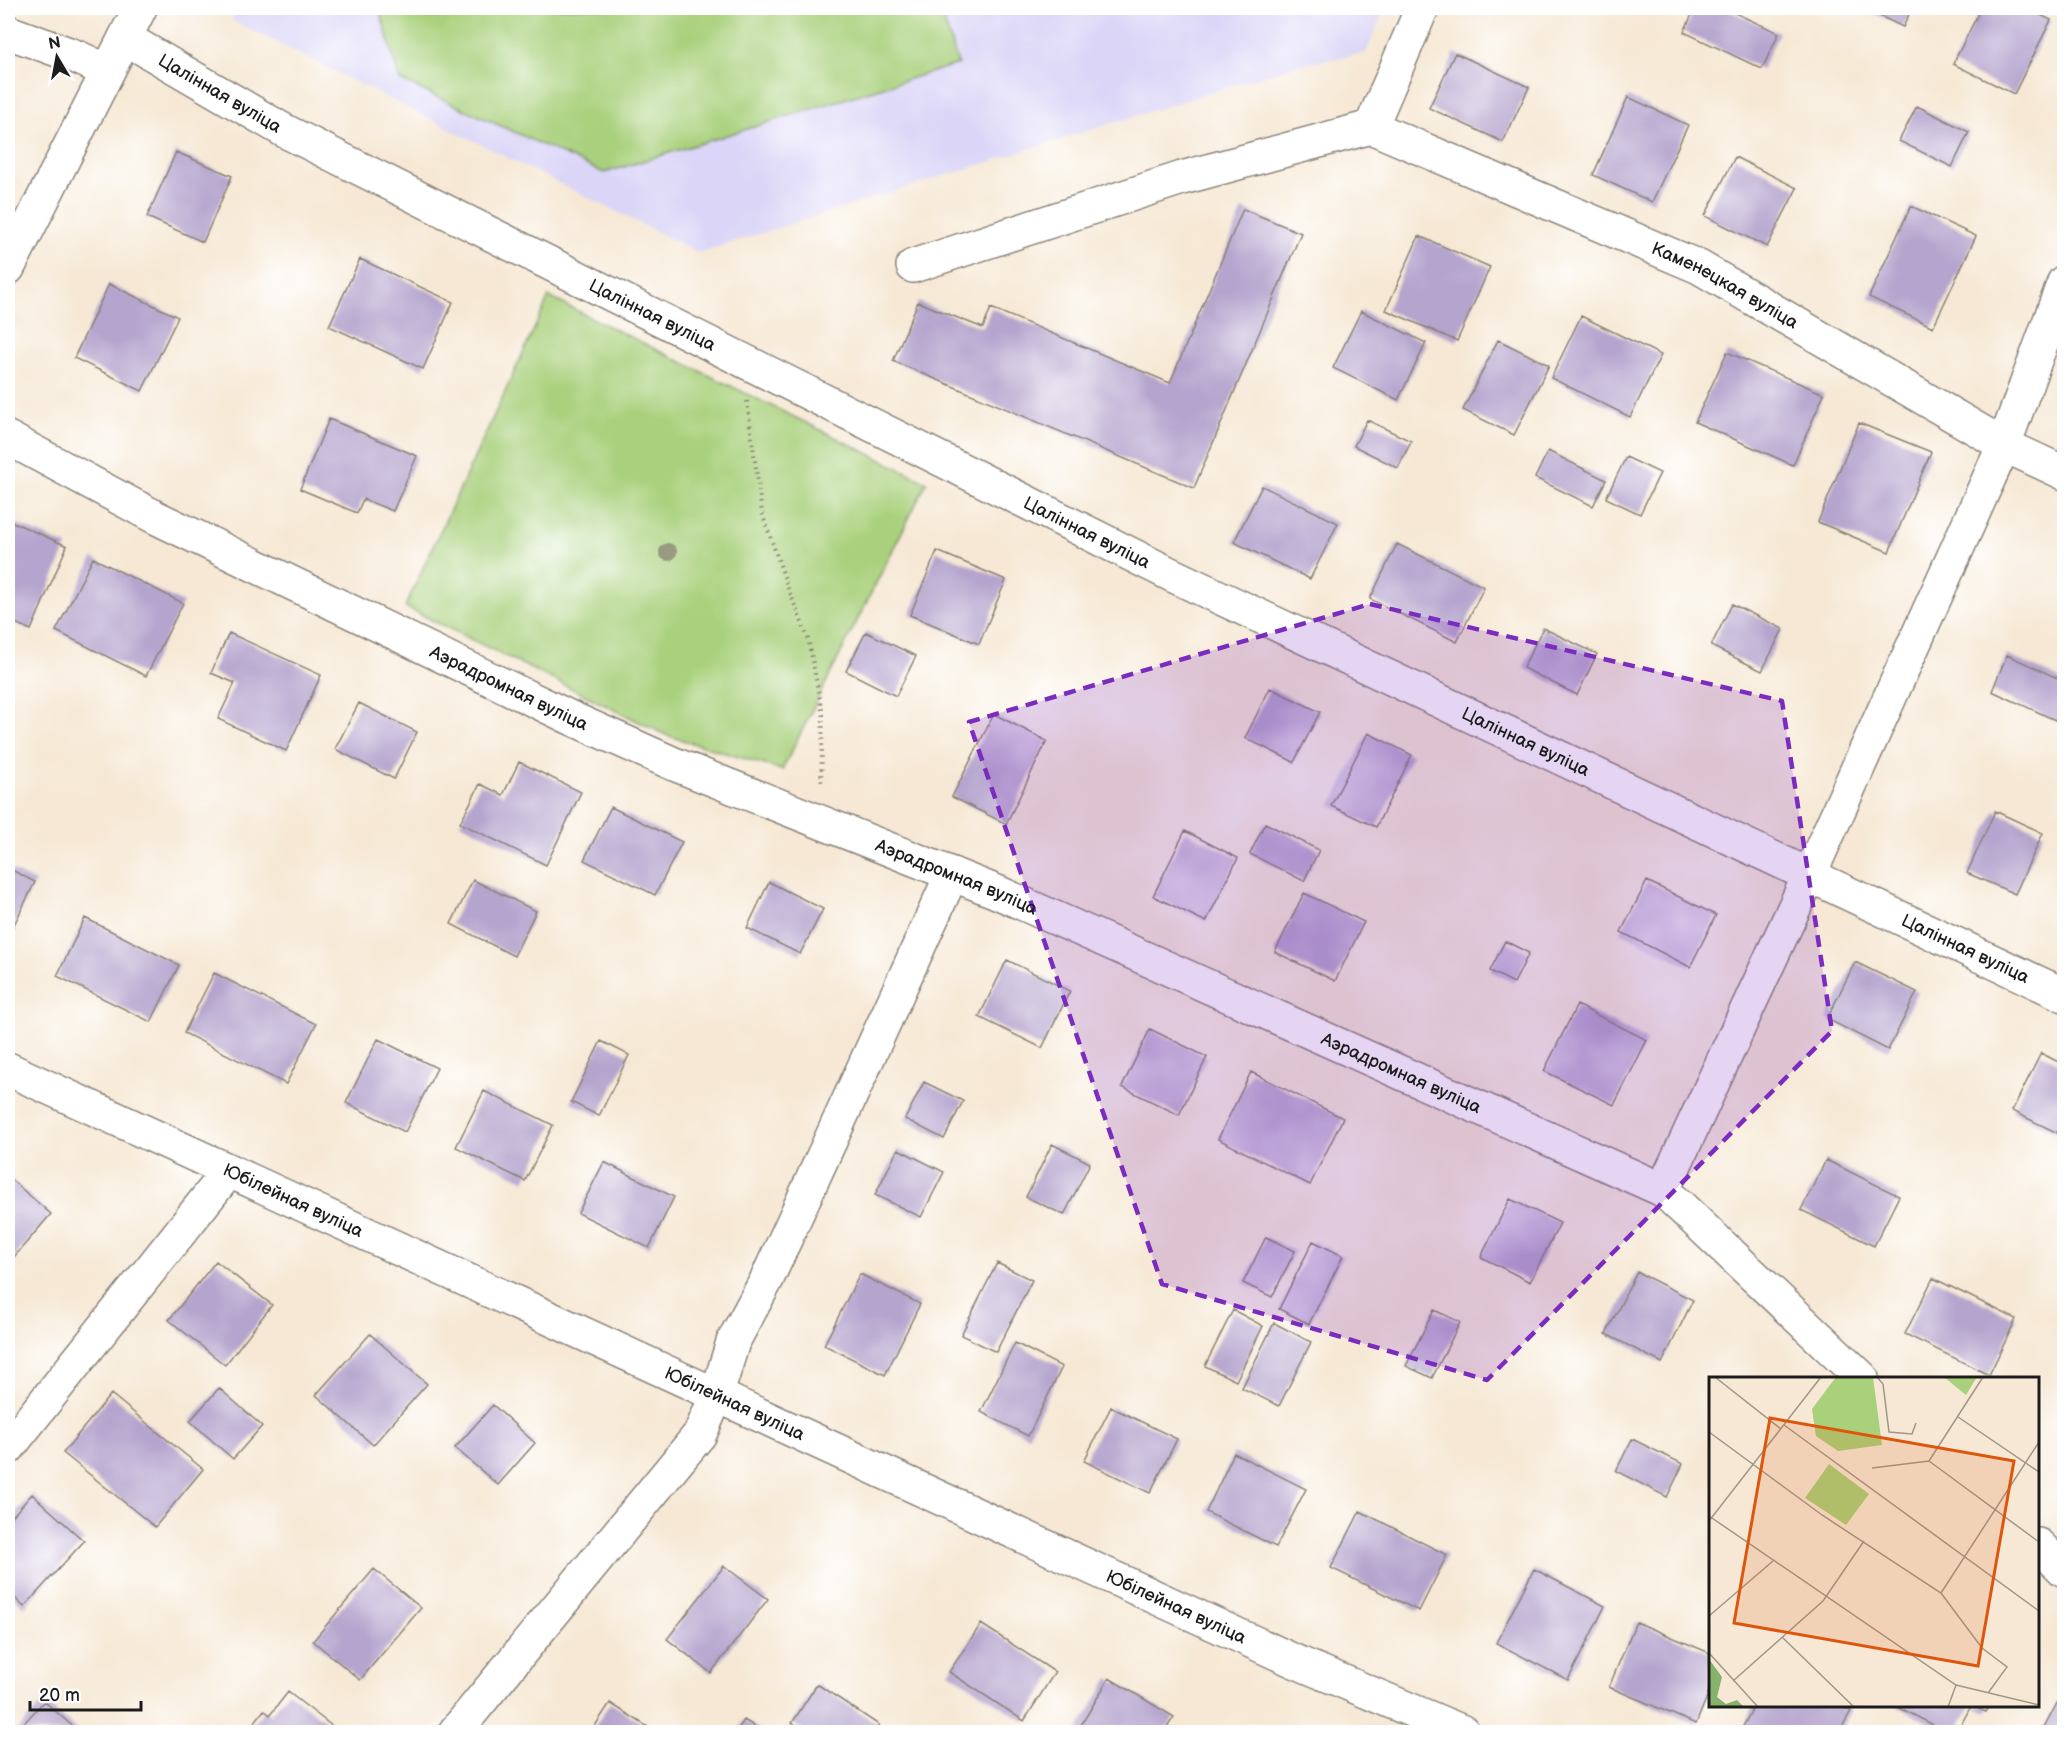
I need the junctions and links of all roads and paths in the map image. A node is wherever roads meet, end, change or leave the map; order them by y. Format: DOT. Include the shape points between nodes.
graph roads {
  1 [pos="140,8"];
  2 [pos="1422,8"];
  3 [pos="8,33"];
  4 [pos="125,38"];
  5 [pos="107,71"];
  6 [pos="1371,127"];
  7 [pos="913,266"];
  8 [pos="8,268"];
  9 [pos="2064,282"];
  10 [pos="742,360"];
  11 [pos="8,438"];
  12 [pos="2004,444"];
  13 [pos="2064,473"];
  14 [pos="818,821"];
  15 [pos="952,874"];
  16 [pos="1809,876"];
  17 [pos="2064,995"];
  18 [pos="8,1069"];
  19 [pos="229,1171"];
  20 [pos="1663,1190"];
  21 [pos="1861,1377"];
  22 [pos="716,1397"];
  23 [pos="8,1448"];
  24 [pos="2039,1547"];
  25 [pos="2064,1570"];
  26 [pos="455,1732"];
  27 [pos="1463,1732"];
  1 -- 4 [label="street"];
  2 -- 6 [label="street"];
  3 -- 5 [label="street"];
  4 -- 5 [label="street"];
  4 -- 10 [label="street, Цалінная вуліца" via="283,130"];
  5 -- 8 [label="street"];
  6 -- 7 [label="street" via="1182,178"];
  6 -- 12 [label="street, Каменецкая вуліца" via="1699,267"];
  9 -- 12 [label="street"];
  10 -- 14 [label="path" via="762,513 808,638 823,715"];
  10 -- 16 [label="street, Цалінная вуліца" via="1170,574"];
  11 -- 14 [label="street, Аэрадромная вуліца" via="155,517 571,718"];
  12 -- 13 [label="street, Каменецкая вуліца"];
  12 -- 16 [label="street"];
  14 -- 15 [label="street, Аэрадромная вуліца"];
  15 -- 20 [label="street, Аэрадромная вуліца" via="998,891"];
  15 -- 22 [label="street" via="767,1279 733,1342"];
  16 -- 17 [label="street, Цалінная вуліца"];
  16 -- 20 [label="street"];
  18 -- 19 [label="street, Юбілейная вуліца"];
  19 -- 22 [label="street, Юбілейная вуліца"];
  19 -- 23 [label="street"];
  20 -- 21 [label="street, Аэрадромная вуліца"];
  22 -- 26 [label="street" via="700,1434"];
  22 -- 27 [label="street, Юбілейная вуліца" via="1292,1660"];
  24 -- 25 [label="street"];
}
